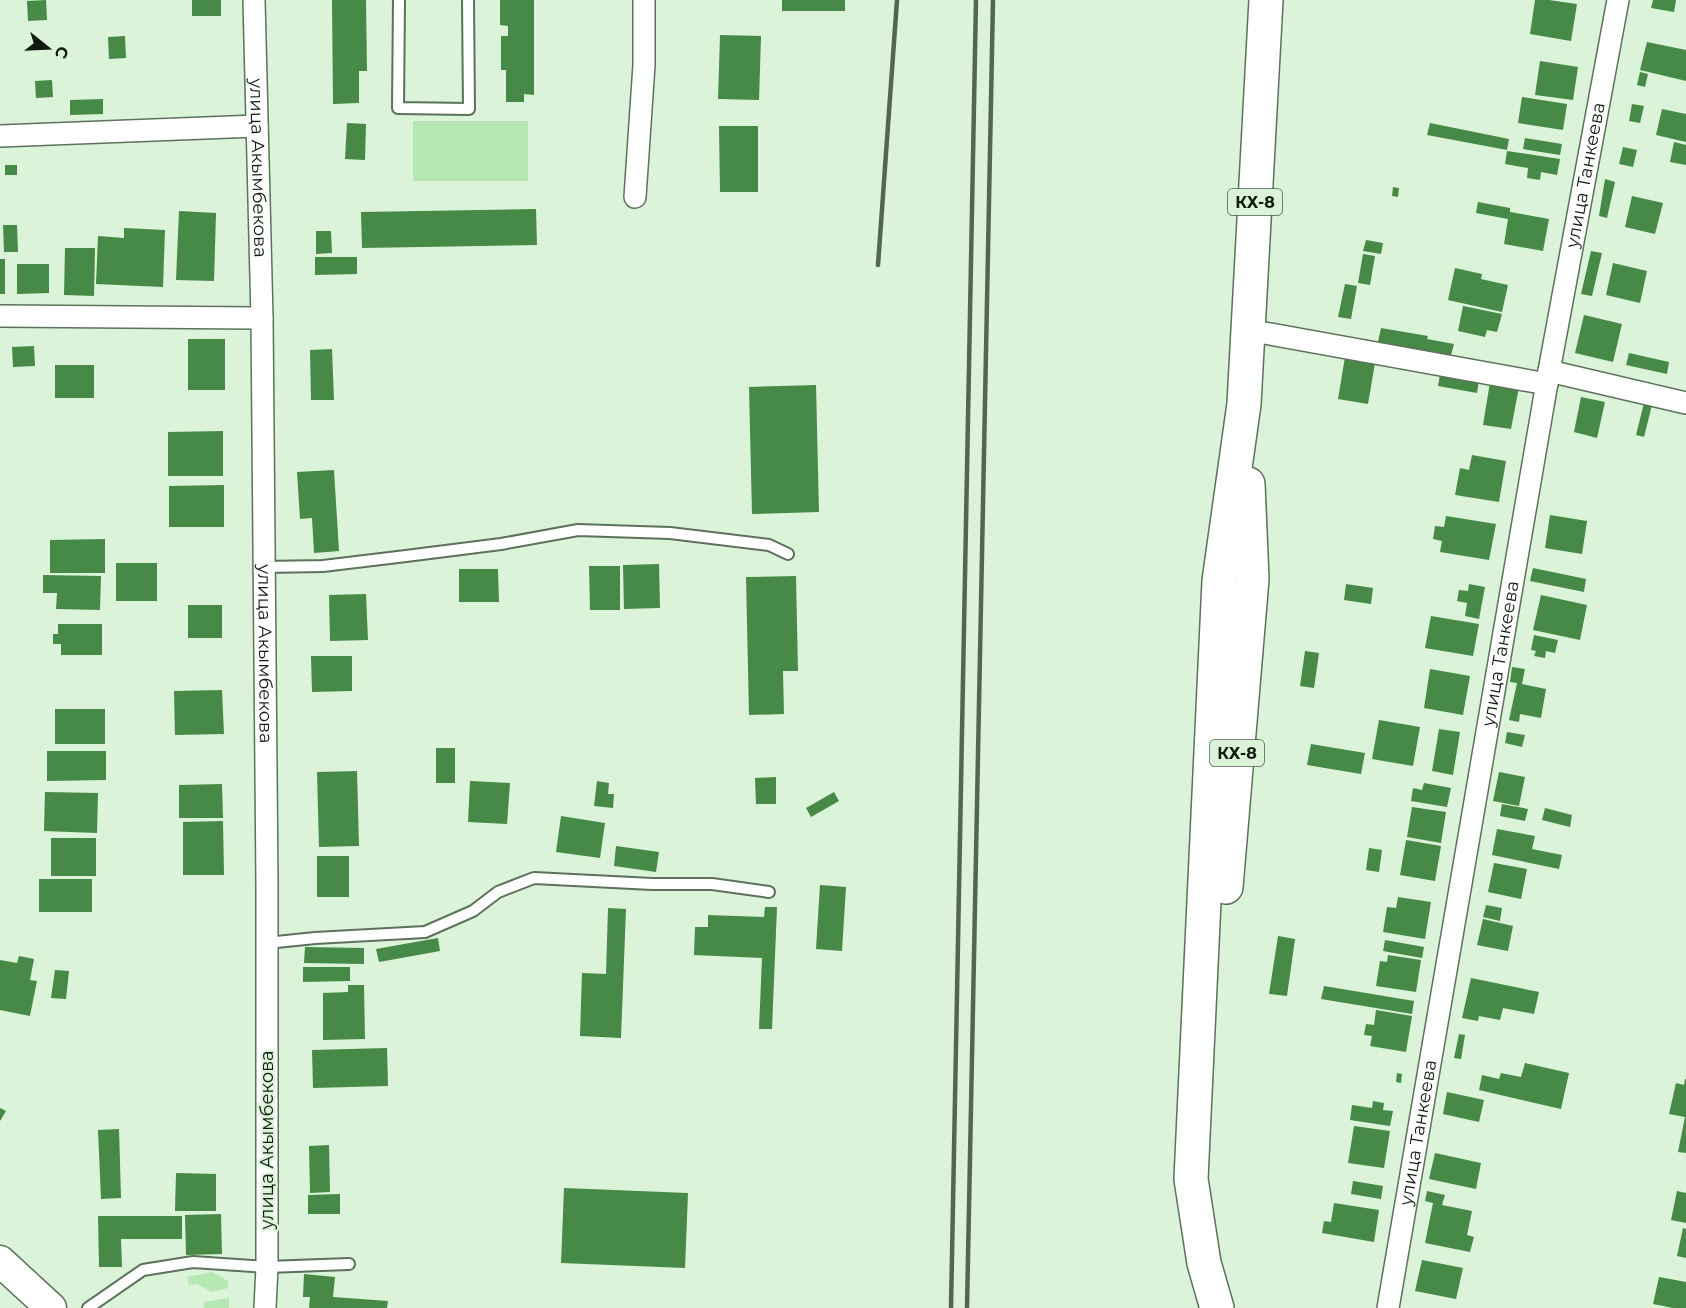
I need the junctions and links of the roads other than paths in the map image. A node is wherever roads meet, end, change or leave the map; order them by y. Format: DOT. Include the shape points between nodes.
graph roads {
  1 [pos="254,0"];
  2 [pos="399,0"];
  3 [pos="468,0"];
  4 [pos="644,0"];
  5 [pos="1266,0"];
  6 [pos="1618,0"];
  7 [pos="257,126"];
  8 [pos="0,136"];
  9 [pos="635,197"];
  10 [pos="0,316"];
  11 [pos="262,318"];
  12 [pos="1248,330"];
  13 [pos="1548,377"];
  14 [pos="1686,403"];
  15 [pos="1244,404"];
  16 [pos="788,554"];
  17 [pos="264,567"];
  18 [pos="1252,579"];
  19 [pos="1219,581"];
  20 [pos="769,892"];
  21 [pos="267,943"];
  22 [pos="1194,1099"];
  23 [pos="0,1261"];
  24 [pos="349,1264"];
  25 [pos="267,1267"];
  26 [pos="51,1308"];
  27 [pos="88,1308"];
  28 [pos="266,1308"];
  29 [pos="1217,1308"];
  30 [pos="1388,1308"];
  1 -- 7 [label="street, улица Акымбекова"];
  2 -- 3 [label="lane" via="398,108 469,109"];
  4 -- 9 [label="street"];
  5 -- 12 [label="main road, КХ-8"];
  6 -- 13 [label="street, улица Танкеева"];
  7 -- 8 [label="street"];
  7 -- 11 [label="street, улица Акымбекова"];
  10 -- 11 [label="street"];
  11 -- 17 [label="street, улица Акымбекова"];
  12 -- 13 [label="street"];
  12 -- 15 [label="main road, КХ-8"];
  13 -- 14 [label="street"];
  13 -- 30 [label="street, улица Танкеева"];
  15 -- 18 [label="main road, КХ-8"];
  15 -- 19 [label="main road, КХ-8"];
  16 -- 17 [label="lane" via="769,545 670,533 578,530 501,544 323,566"];
  17 -- 21 [label="street, улица Акымбекова"];
  18 -- 19 [label="main road" via="1242,570 1231,569"];
  18 -- 22 [label="main road, КХ-8" via="1215,1018"];
  19 -- 22 [label="main road, КХ-8"];
  20 -- 21 [label="lane" via="712,884 534,878 498,892 473,911 425,932"];
  21 -- 25 [label="street, улица Акымбекова"];
  22 -- 29 [label="main road, КХ-8" via="1191,1179 1204,1263"];
  23 -- 26 [label="main road"];
  24 -- 25 [label="lane"];
  25 -- 27 [label="lane" via="193,1262 143,1270"];
  25 -- 28 [label="street, улица Акымбекова"];
}
